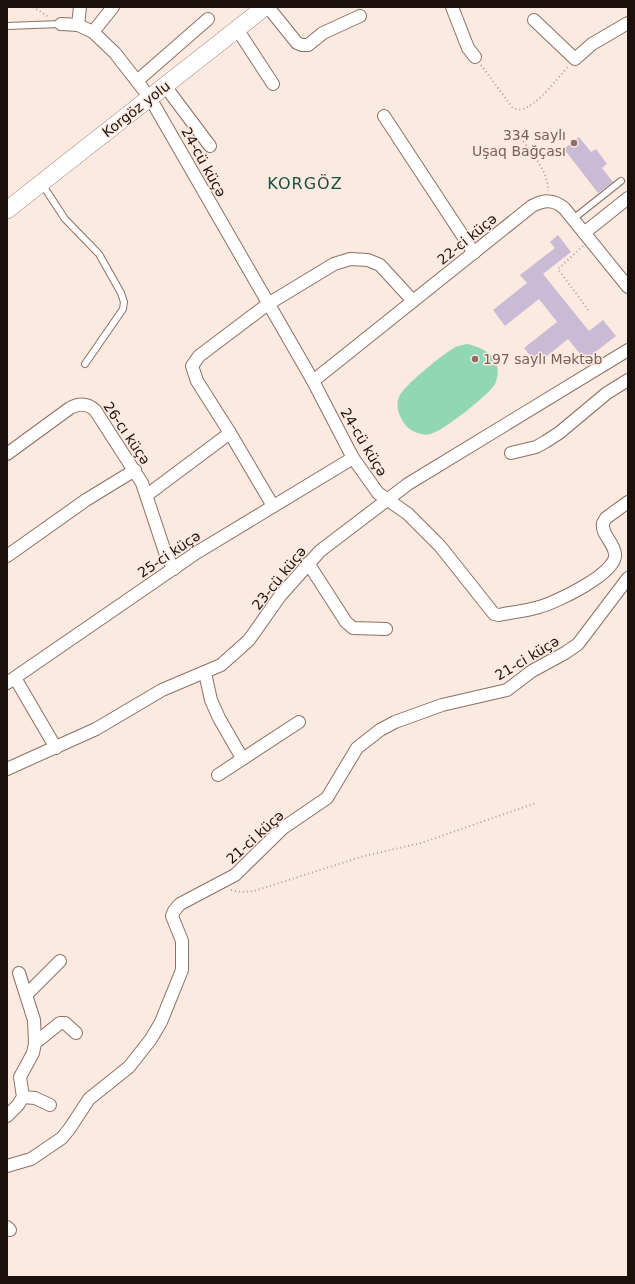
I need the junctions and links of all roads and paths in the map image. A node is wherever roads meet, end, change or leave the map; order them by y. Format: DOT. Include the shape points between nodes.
graph roads {
  1 [pos="33,7"];
  2 [pos="80,7"];
  3 [pos="113,7"];
  4 [pos="265,7"];
  5 [pos="268,7"];
  6 [pos="452,7"];
  7 [pos="360,16"];
  8 [pos="208,19"];
  9 [pos="534,20"];
  10 [pos="628,23"];
  11 [pos="61,24"];
  12 [pos="78,25"];
  13 [pos="7,26"];
  14 [pos="237,29"];
  15 [pos="93,32"];
  16 [pos="475,57"];
  17 [pos="575,59"];
  18 [pos="137,81"];
  19 [pos="273,84"];
  20 [pos="165,86"];
  21 [pos="150,98"];
  22 [pos="384,116"];
  23 [pos="516,132"];
  24 [pos="210,146"];
  25 [pos="621,181"];
  26 [pos="41,183"];
  27 [pos="628,198"];
  28 [pos="547,200"];
  29 [pos="7,210"];
  30 [pos="573,219"];
  31 [pos="587,237"];
  32 [pos="474,253"];
  33 [pos="628,287"];
  34 [pos="413,301"];
  35 [pos="268,304"];
  36 [pos="590,311"];
  37 [pos="628,350"];
  38 [pos="85,364"];
  39 [pos="313,380"];
  40 [pos="628,380"];
  41 [pos="230,433"];
  42 [pos="511,453"];
  43 [pos="7,454"];
  44 [pos="353,458"];
  45 [pos="135,470"];
  46 [pos="147,495"];
  47 [pos="386,500"];
  48 [pos="628,502"];
  49 [pos="274,506"];
  50 [pos="7,556"];
  51 [pos="308,563"];
  52 [pos="174,568"];
  53 [pos="628,578"];
  54 [pos="386,629"];
  55 [pos="205,673"];
  56 [pos="11,680"];
  57 [pos="299,722"];
  58 [pos="56,748"];
  59 [pos="242,758"];
  60 [pos="7,769"];
  61 [pos="218,775"];
  62 [pos="536,802"];
  63 [pos="222,883"];
  64 [pos="60,961"];
  65 [pos="19,973"];
  66 [pos="27,994"];
  67 [pos="76,1032"];
  68 [pos="35,1043"];
  69 [pos="23,1096"];
  70 [pos="50,1104"];
  71 [pos="7,1116"];
  72 [pos="7,1166"];
  1 -- 11 [label="path"];
  2 -- 12 [label="street"];
  3 -- 15 [label="street"];
  4 -- 14 [label="main road, Korgöz yolu"];
  5 -- 7 [label="street" via="297,43 302,45 308,45 328,30"];
  6 -- 16 [label="street" via="468,48"];
  8 -- 18 [label="street"];
  9 -- 17 [label="street"];
  10 -- 17 [label="street" via="592,44"];
  11 -- 12 [label="street"];
  11 -- 13 [label="lane"];
  12 -- 15 [label="street, 24-cü küçə"];
  14 -- 19 [label="street"];
  14 -- 20 [label="main road, Korgöz yolu"];
  15 -- 18 [label="street, 24-cü küçə" via="115,53"];
  16 -- 17 [label="path" via="516,110 533,104"];
  18 -- 21 [label="street, 24-cü küçə"];
  20 -- 21 [label="main road, Korgöz yolu"];
  20 -- 24 [label="street"];
  21 -- 26 [label="main road, Korgöz yolu"];
  21 -- 35 [label="street, 24-cü küçə"];
  22 -- 32 [label="street"];
  23 -- 28 [label="path" via="543,170 548,184"];
  25 -- 30 [label="lane"];
  26 -- 29 [label="main road, Korgöz yolu"];
  26 -- 38 [label="lane" via="65,219 96,250 124,302 123,309"];
  27 -- 31 [label="street"];
  28 -- 30 [label="street" via="557,203"];
  28 -- 32 [label="street, 22-ci küçə" via="532,206"];
  30 -- 31 [label="street"];
  31 -- 33 [label="street"];
  31 -- 36 [label="path" via="558,268"];
  32 -- 34 [label="street, 22-ci küçə"];
  34 -- 35 [label="street" via="380,265 368,260 350,259 334,264"];
  34 -- 39 [label="street, 22-ci küçə"];
  35 -- 39 [label="street, 24-cü küçə"];
  35 -- 41 [label="street" via="199,356 192,366 196,381"];
  37 -- 47 [label="street, 23-cü küçə"];
  39 -- 44 [label="street, 24-cü küçə"];
  40 -- 42 [label="street" via="607,393 545,442"];
  41 -- 46 [label="street"];
  41 -- 49 [label="street"];
  43 -- 45 [label="street, 26-cı küçə" via="70,408 83,404 95,410"];
  44 -- 47 [label="street, 24-cü küçə"];
  44 -- 49 [label="street, 25-ci küçə"];
  45 -- 46 [label="street, 26-cı küçə"];
  45 -- 50 [label="street" via="86,500"];
  46 -- 52 [label="street, 26-cı küçə" via="166,555"];
  47 -- 48 [label="street, 24-cü küçə" via="420,525 440,546 486,607 499,615 540,607 573,593 600,574 614,560 615,553 602,523"];
  47 -- 51 [label="street, 23-cü küçə" via="320,550"];
  49 -- 52 [label="street, 25-ci küçə"];
  51 -- 54 [label="street" via="346,622 353,628"];
  51 -- 55 [label="street, 23-cü küçə" via="280,596 250,640 221,664"];
  52 -- 56 [label="street, 25-ci küçə"];
  53 -- 63 [label="street, 21-ci küçə" via="578,644 532,670 507,690 442,705 396,722 369,738 357,748 327,798 283,828 244,869"];
  55 -- 58 [label="street, 23-cü küçə" via="162,690 96,729"];
  55 -- 59 [label="street" via="211,700"];
  56 -- 58 [label="street"];
  57 -- 59 [label="street"];
  58 -- 60 [label="street, 23-cü küçə"];
  59 -- 61 [label="street"];
  62 -- 63 [label="path" via="421,843 364,856 254,891 234,891"];
  63 -- 72 [label="street, 21-ci küçə" via="180,904 174,911 172,916 182,941 182,970 161,1022 151,1039 129,1067 89,1099 62,1138 31,1159"];
  64 -- 66 [label="street"];
  65 -- 66 [label="street"];
  66 -- 68 [label="street" via="34,1020"];
  67 -- 68 [label="street" via="65,1023 60,1023"];
  68 -- 69 [label="street" via="33,1053 20,1077"];
  69 -- 70 [label="street"];
  69 -- 71 [label="street" via="18,1106"];
}
